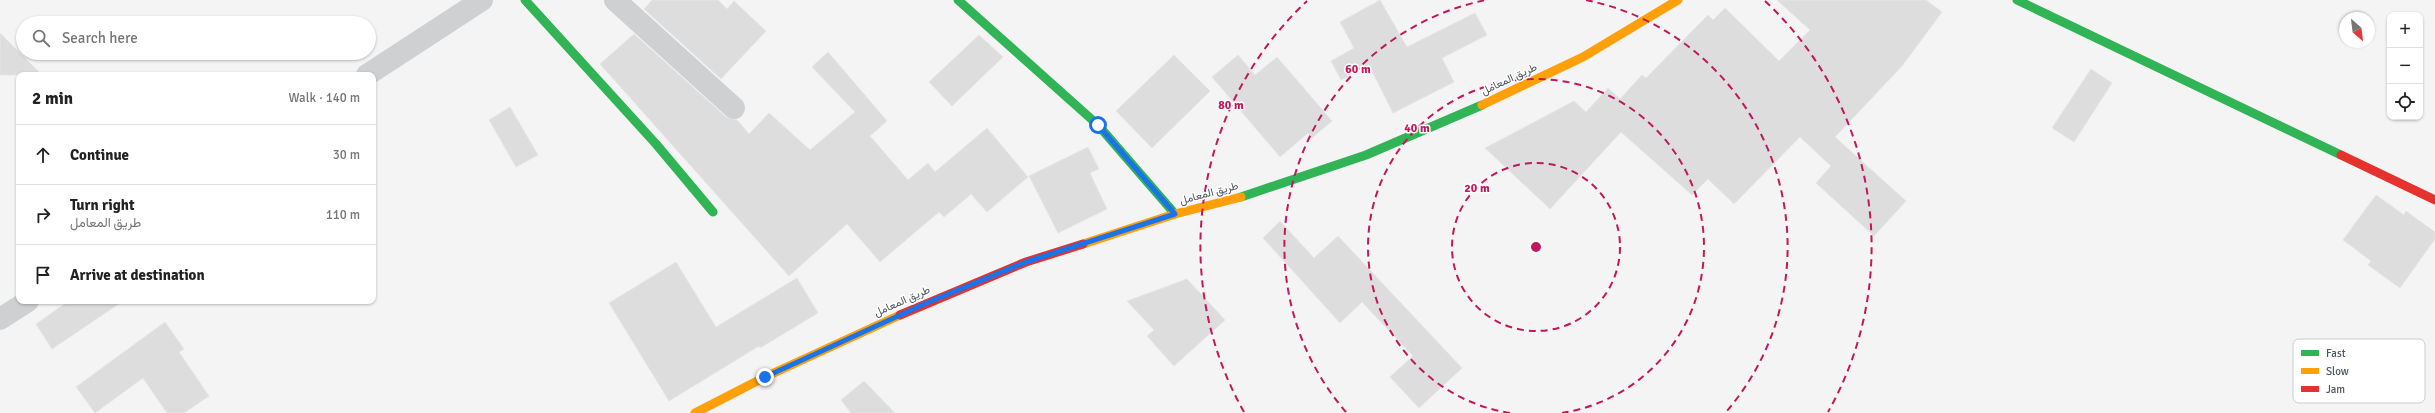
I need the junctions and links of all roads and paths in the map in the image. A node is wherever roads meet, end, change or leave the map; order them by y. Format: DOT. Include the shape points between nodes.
graph roads {
  1 [pos="482,0"];
  2 [pos="525,0"];
  3 [pos="615,0"];
  4 [pos="958,0"];
  5 [pos="1678,0"];
  6 [pos="2017,0"];
  7 [pos="372,72"];
  8 [pos="734,108"];
  9 [pos="2435,200"];
  10 [pos="713,212"];
  11 [pos="1175,214"];
  12 [pos="24,304"];
  13 [pos="0,320"];
  14 [pos="695,413"];
  1 -- 7 [label="street"];
  2 -- 10 [label="main road" via="656,144"];
  3 -- 8 [label="street"];
  4 -- 11 [label="main road" via="1098,125"];
  5 -- 11 [label="main road, طريق المعامل" via="1583,57 1484,104 1366,155 1260,192"];
  6 -- 9 [label="main road"];
  11 -- 14 [label="main road, طريق المعامل" via="1026,262 922,305 772,374"];
  12 -- 13 [label="street"];
}
